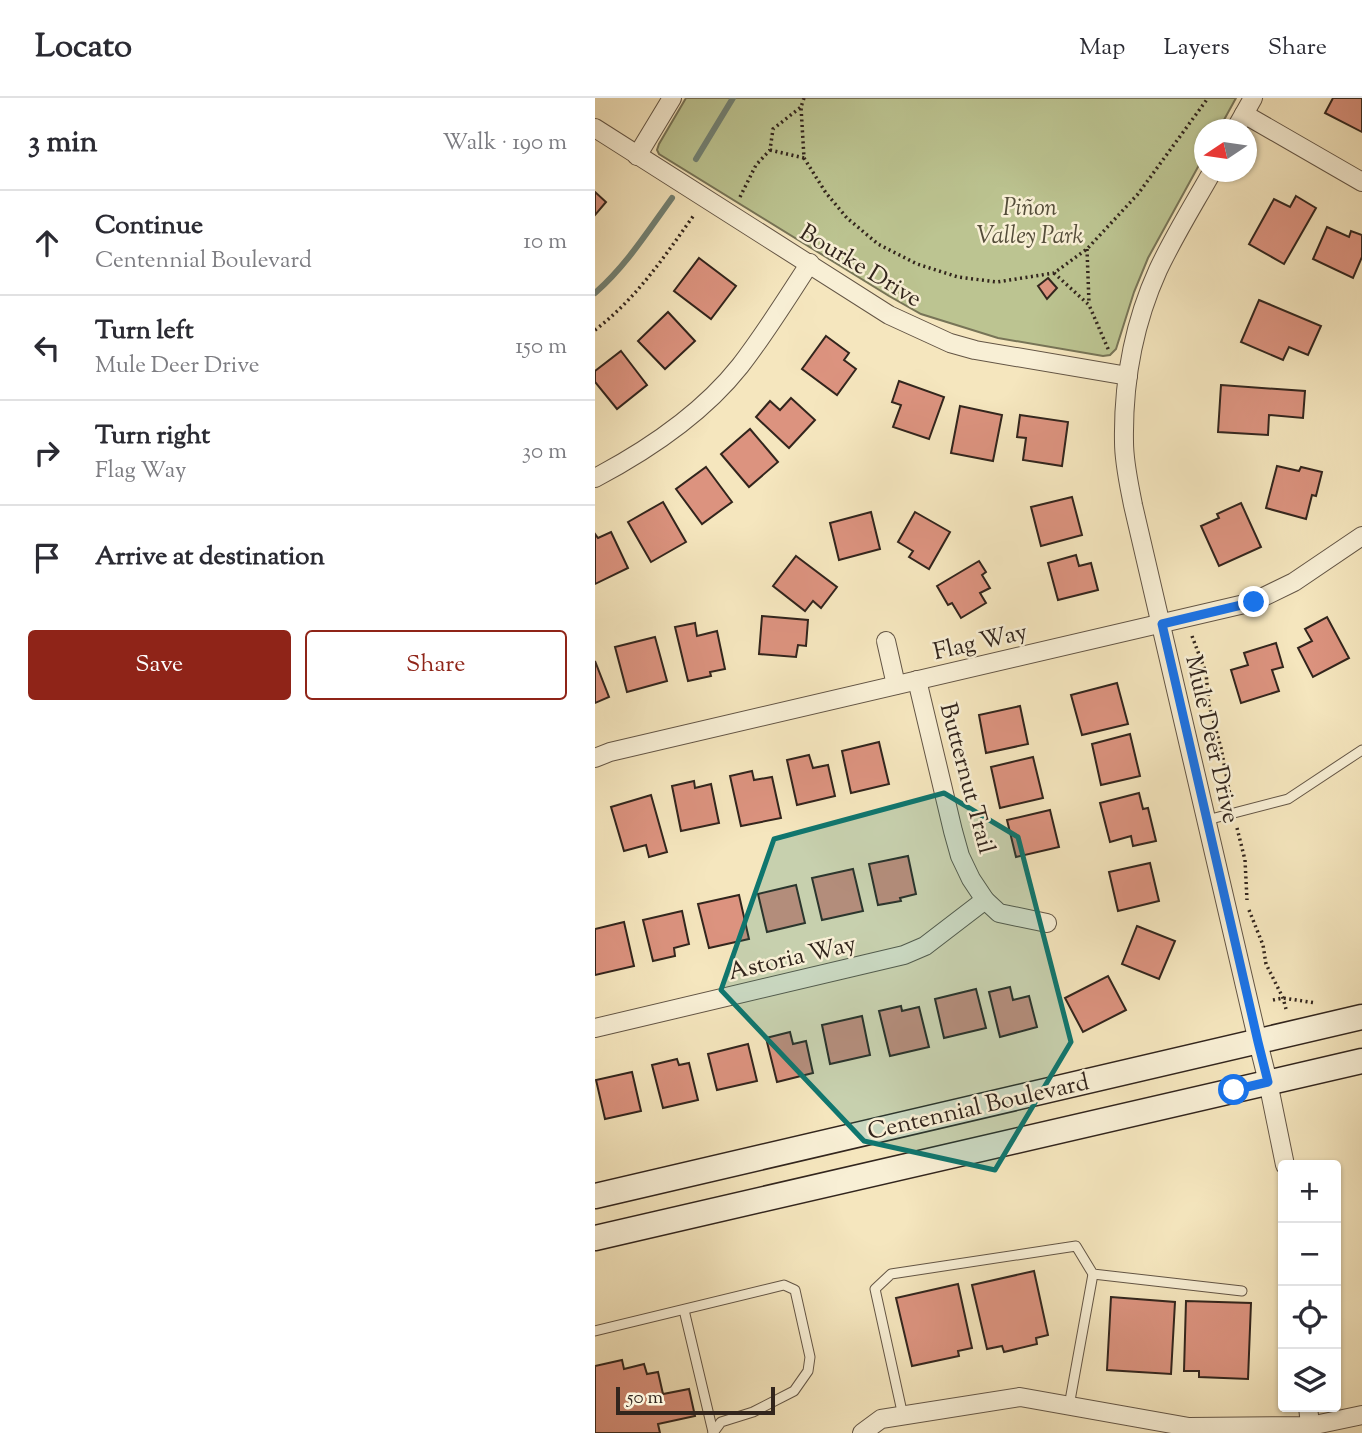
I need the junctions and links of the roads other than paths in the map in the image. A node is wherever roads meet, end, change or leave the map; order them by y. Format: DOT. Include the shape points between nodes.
graph roads {
  1 [pos="672,98"];
  2 [pos="1253,98"];
  3 [pos="1241,119"];
  4 [pos="595,128"];
  5 [pos="1257,131"];
  6 [pos="637,156"];
  7 [pos="1207,182"];
  8 [pos="1362,183"];
  9 [pos="810,263"];
  10 [pos="1128,376"];
  11 [pos="595,478"];
  12 [pos="1362,536"];
  13 [pos="1162,624"];
  14 [pos="886,641"];
  15 [pos="917,680"];
  16 [pos="897,685"];
  17 [pos="1362,750"];
  18 [pos="595,758"];
  19 [pos="1207,820"];
  20 [pos="985,900"];
  21 [pos="1047,923"];
  22 [pos="1362,1017"];
  23 [pos="595,1028"];
  24 [pos="1258,1042"];
  25 [pos="1362,1061"];
  26 [pos="1268,1082"];
  27 [pos="1284,1160"];
  28 [pos="595,1196"];
  29 [pos="595,1238"];
  30 [pos="1093,1274"];
  31 [pos="1242,1291"];
  32 [pos="684,1310"];
  33 [pos="595,1331"];
  34 [pos="1069,1406"];
  35 [pos="1309,1412"];
  36 [pos="1362,1415"];
  37 [pos="903,1416"];
  38 [pos="1311,1430"];
  39 [pos="713,1433"];
  40 [pos="862,1433"];
  1 -- 6 [label="street"];
  2 -- 3 [label="street"];
  4 -- 6 [label="street, Bourke Drive"];
  5 -- 8 [label="street"];
  6 -- 9 [label="street, Bourke Drive"];
  7 -- 10 [label="street, Mule Deer Drive" via="1149,293 1134,338"];
  9 -- 10 [label="street, Bourke Drive" via="889,314 950,343"];
  9 -- 11 [label="street" via="747,356 715,393 649,446"];
  10 -- 13 [label="street, Mule Deer Drive" via="1123,444 1126,472"];
  12 -- 13 [label="street, Flag Way" via="1294,582 1254,602"];
  13 -- 15 [label="street, Flag Way"];
  13 -- 19 [label="street, Mule Deer Drive"];
  14 -- 16 [label="street"];
  15 -- 16 [label="street, Flag Way"];
  15 -- 20 [label="street, Butternut Trail" via="960,856"];
  16 -- 18 [label="street, Flag Way"];
  17 -- 19 [label="lane" via="1287,799"];
  19 -- 24 [label="street, Mule Deer Drive"];
  20 -- 21 [label="street, Butternut Trail" via="999,913"];
  20 -- 23 [label="street, Astoria Way" via="925,946 904,955"];
  22 -- 24 [label="main road, Centennial Boulevard"];
  24 -- 26 [label="street, Mule Deer Drive"];
  24 -- 28 [label="main road, Centennial Boulevard"];
  25 -- 26 [label="main road, Centennial Boulevard"];
  26 -- 27 [label="street, Mule Deer Drive"];
  26 -- 29 [label="main road, Centennial Boulevard"];
  30 -- 31 [label="lane"];
  30 -- 34 [label="lane"];
  30 -- 37 [label="lane" via="1076,1246 891,1274 876,1289"];
  32 -- 33 [label="lane"];
  32 -- 39 [label="lane"];
  32 -- 39 [label="lane" via="784,1285 795,1290 810,1357 808,1371 793,1391 721,1422"];
  34 -- 37 [label="street" via="1020,1398"];
  34 -- 38 [label="street" via="1189,1427"];
  35 -- 38 [label="street"];
  36 -- 38 [label="street"];
  37 -- 40 [label="street" via="881,1419"];
}
